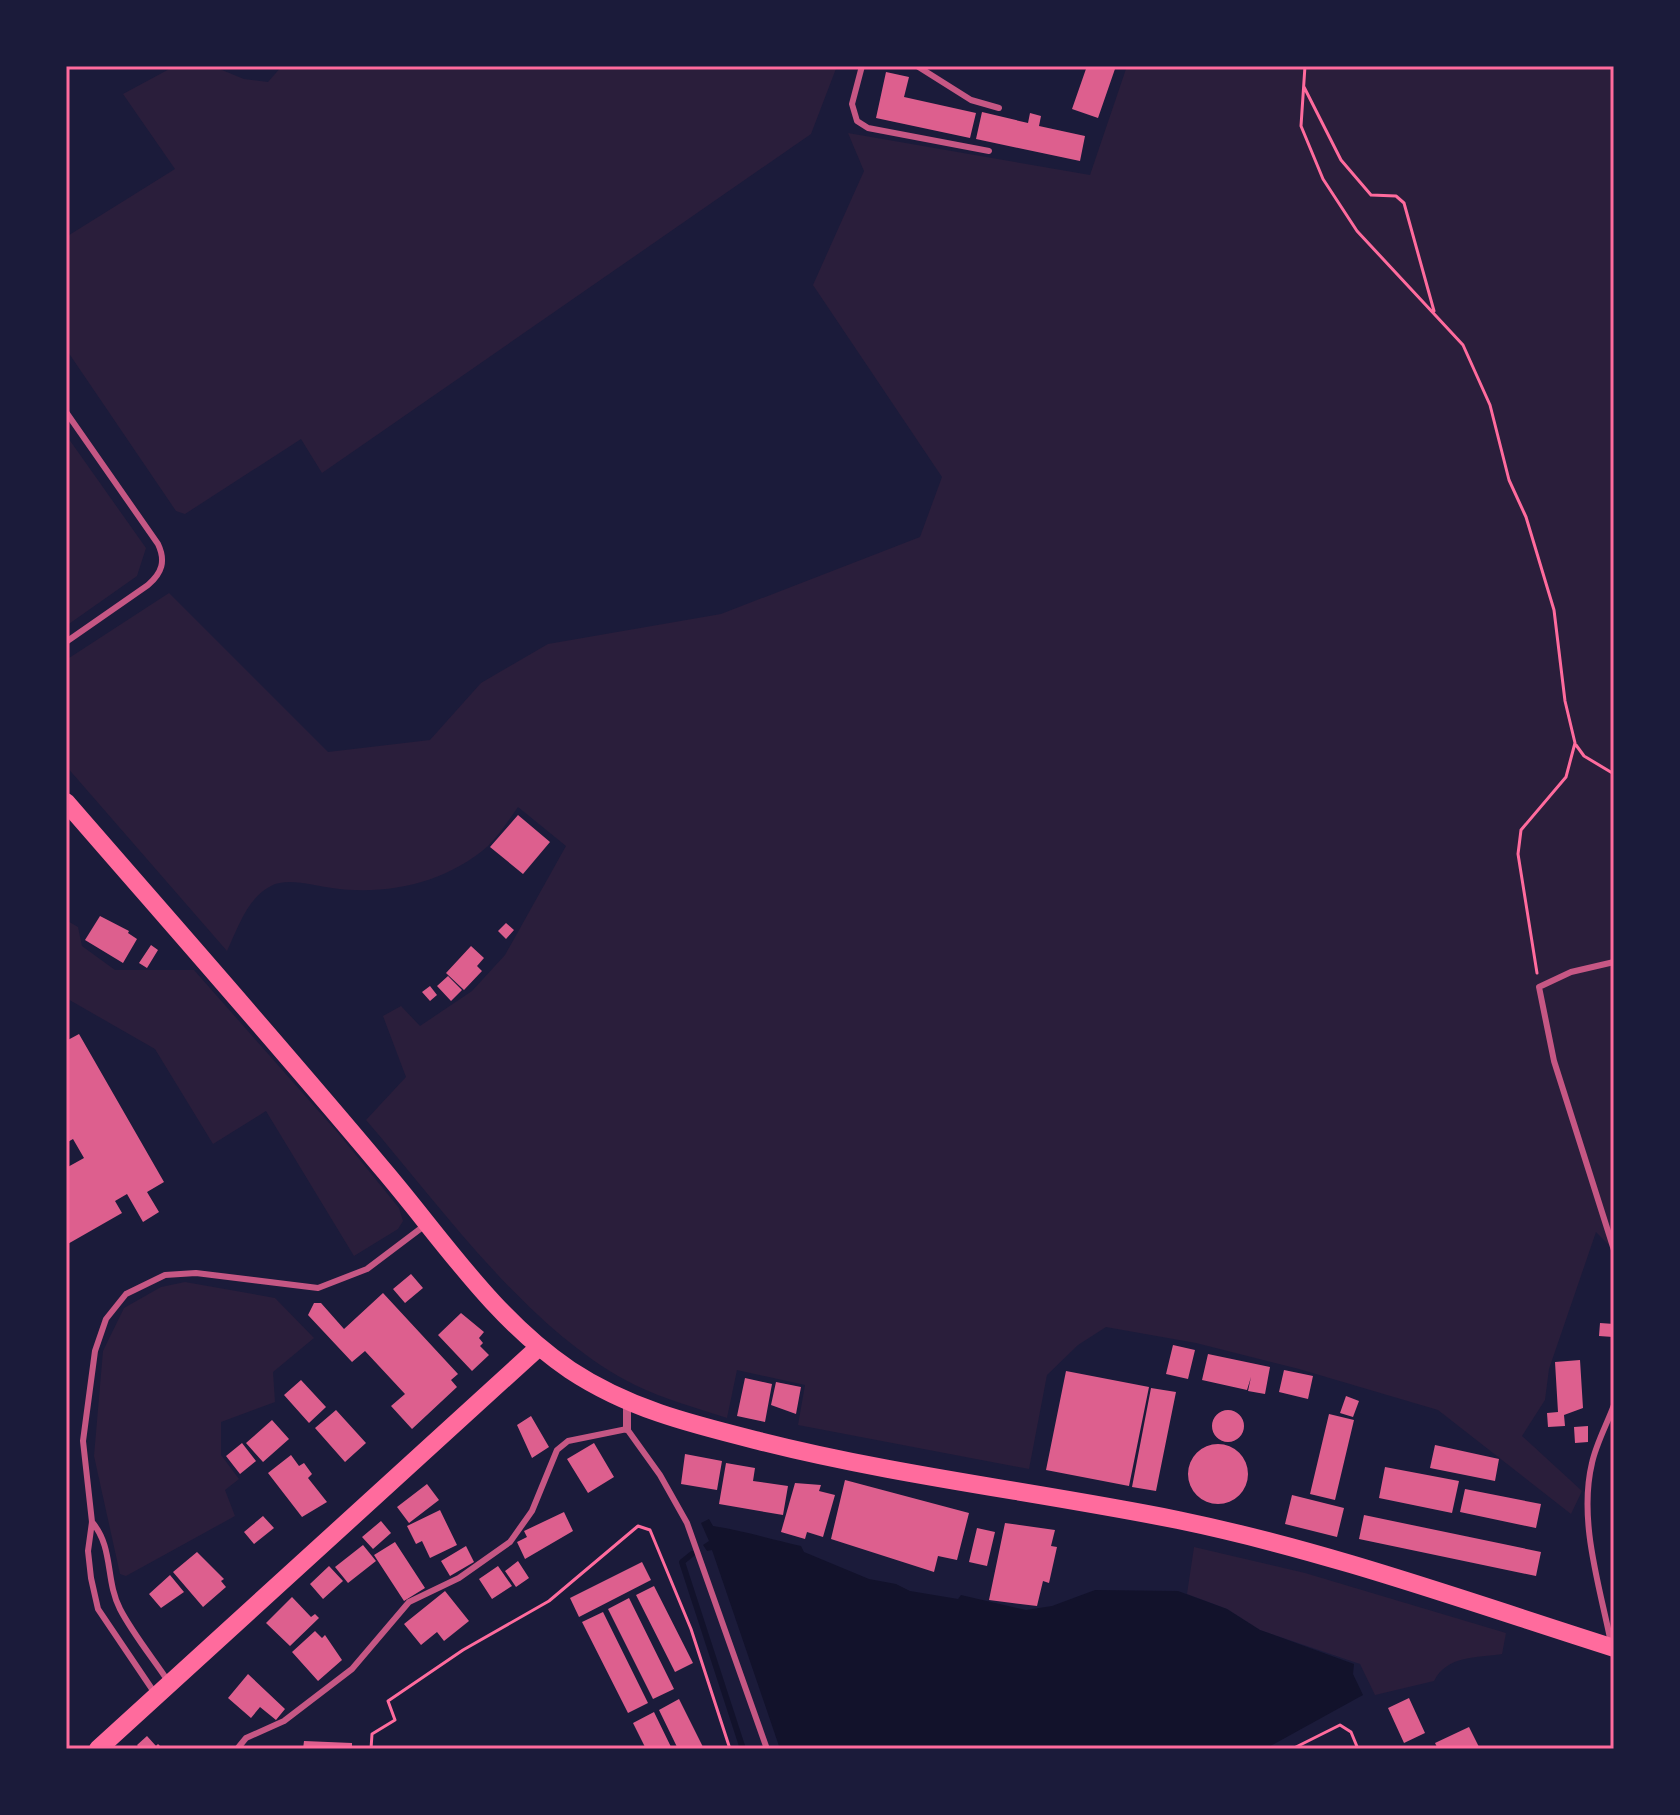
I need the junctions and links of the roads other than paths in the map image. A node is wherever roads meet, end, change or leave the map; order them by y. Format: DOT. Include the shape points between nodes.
graph roads {
  1 [pos="862,66"];
  2 [pos="917,66"];
  3 [pos="999,108"];
  4 [pos="989,151"];
  5 [pos="66,412"];
  6 [pos="66,642"];
  7 [pos="66,802"];
  8 [pos="1614,962"];
  9 [pos="427,1223"];
  10 [pos="1614,1250"];
  11 [pos="539,1347"];
  12 [pos="627,1403"];
  13 [pos="1614,1405"];
  14 [pos="627,1429"];
  15 [pos="92,1522"];
  16 [pos="1613,1647"];
  17 [pos="163,1690"];
  18 [pos="98,1749"];
  19 [pos="237,1749"];
  20 [pos="767,1749"];
  1 -- 4 [label="lane" via="852,104 857,121 868,128"];
  2 -- 3 [label="lane" via="971,100"];
  5 -- 6 [label="lane" via="158,544 163,563 148,585"];
  7 -- 9 [label="main road"];
  8 -- 10 [label="lane" via="1571,972 1539,987 1558,1075"];
  9 -- 11 [label="main road" via="495,1306"];
  9 -- 15 [label="lane" via="367,1269 318,1288 196,1273 165,1275 126,1294 106,1319 95,1351 83,1441"];
  11 -- 12 [label="main road"];
  11 -- 17 [label="main road"];
  12 -- 14 [label="street"];
  12 -- 16 [label="main road" via="823,1458 1264,1539 1453,1593"];
  13 -- 16 [label="lane" via="1592,1463 1587,1498"];
  14 -- 19 [label="lane" via="568,1441 557,1450 532,1511 510,1542 469,1572 409,1602 352,1669"];
  14 -- 20 [label="lane" via="687,1523"];
  15 -- 17 [label="lane" via="110,1556 120,1609"];
  15 -- 17 [label="lane" via="88,1551 98,1609"];
  17 -- 18 [label="main road"];
}
